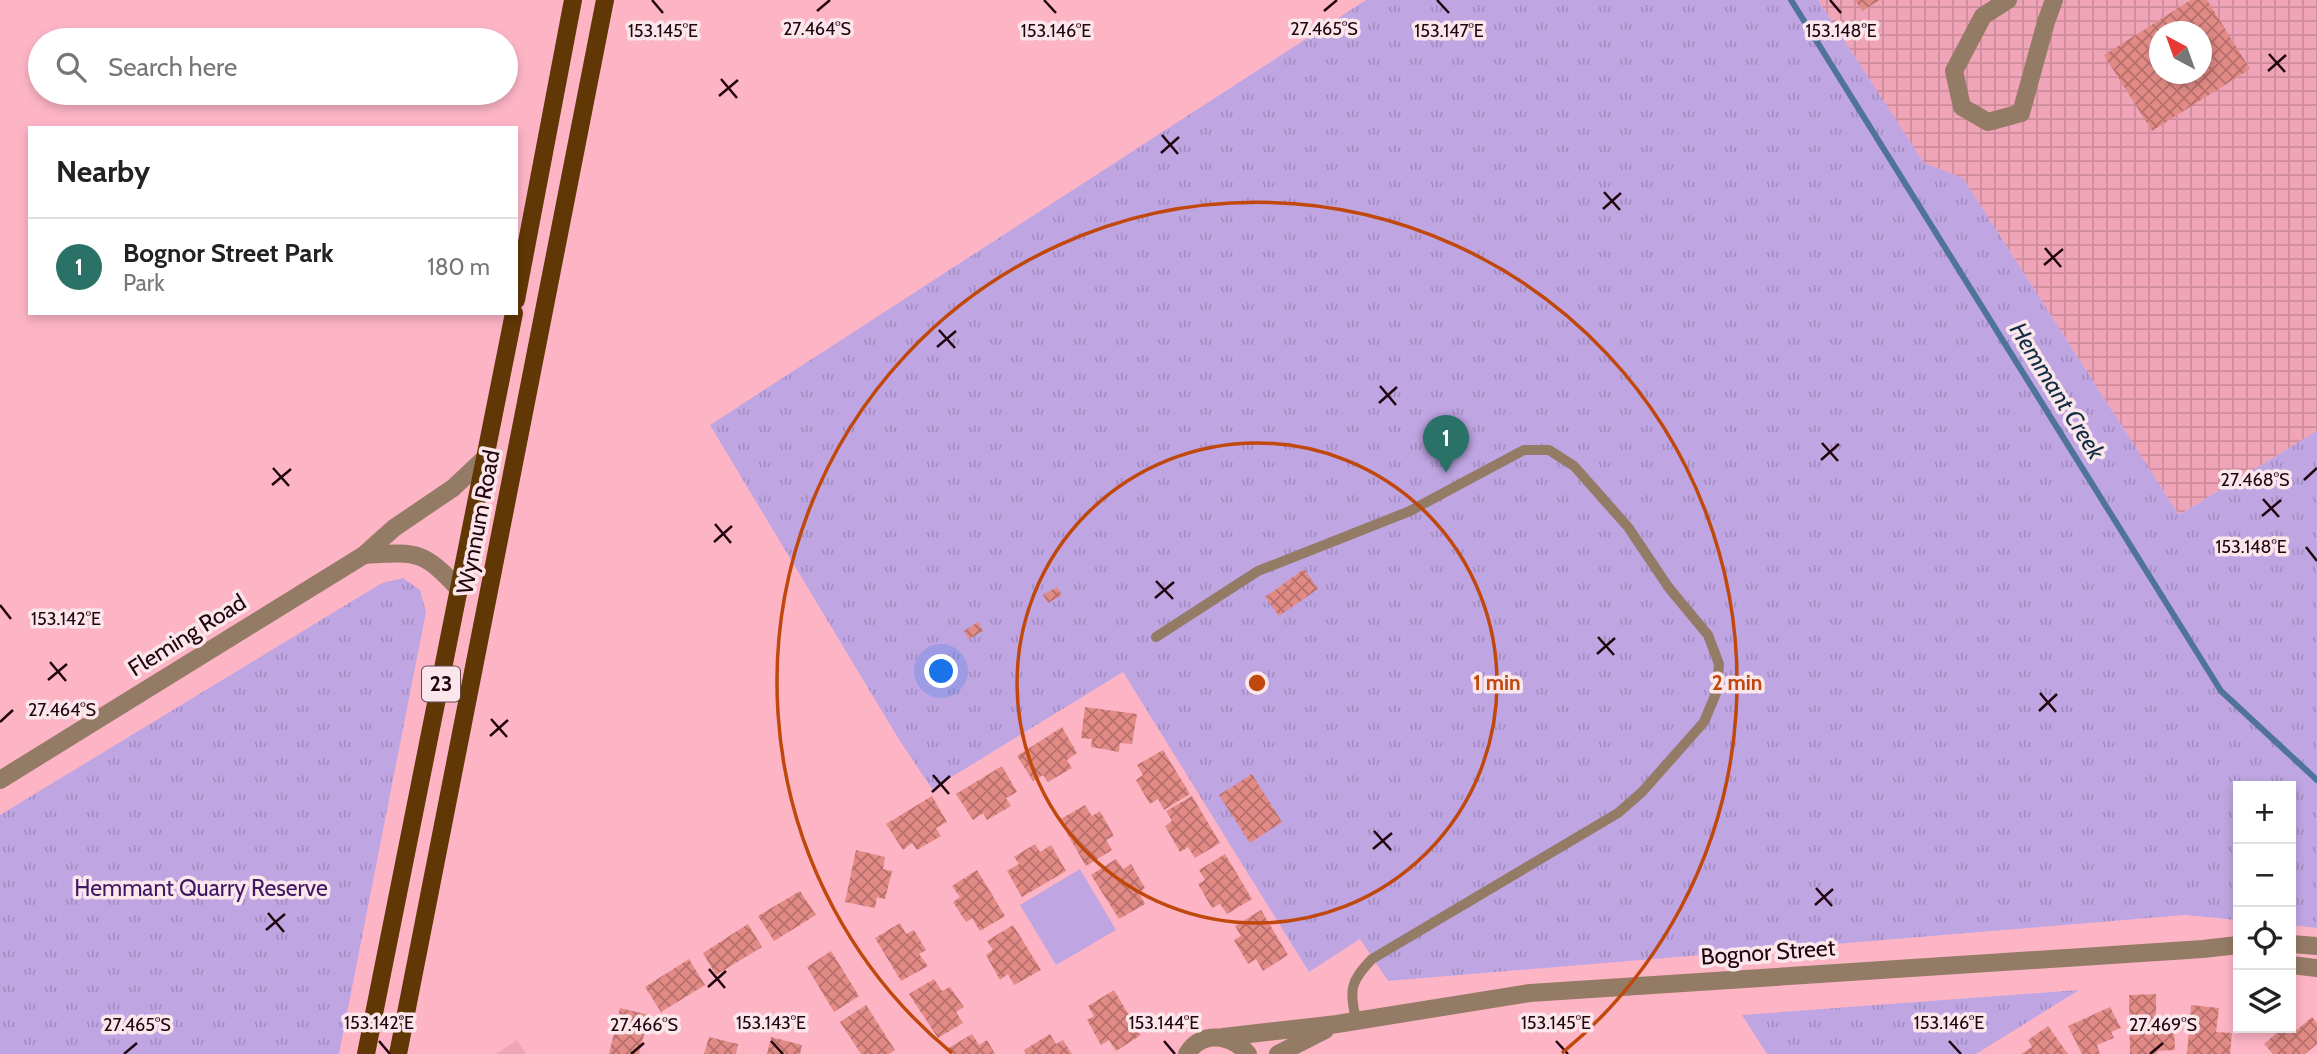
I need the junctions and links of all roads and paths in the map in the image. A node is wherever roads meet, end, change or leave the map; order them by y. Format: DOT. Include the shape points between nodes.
graph roads {
  1 [pos="573,0"];
  2 [pos="606,0"];
  3 [pos="2008,0"];
  4 [pos="2054,0"];
  5 [pos="518,289"];
  6 [pos="514,315"];
  7 [pos="486,457"];
  8 [pos="364,555"];
  9 [pos="460,590"];
  10 [pos="1156,637"];
  11 [pos="0,780"];
  12 [pos="2296,944"];
  13 [pos="2233,946"];
  14 [pos="2317,946"];
  15 [pos="2203,949"];
  16 [pos="2233,956"];
  17 [pos="2296,966"];
  18 [pos="2317,968"];
  19 [pos="1347,1022"];
  20 [pos="1223,1037"];
  21 [pos="366,1054"];
  22 [pos="398,1054"];
  23 [pos="1187,1054"];
  24 [pos="1248,1054"];
  25 [pos="1278,1054"];
  1 -- 5 [label="main road"];
  2 -- 22 [label="main road, Wynnum Road / 23"];
  3 -- 4 [label="street" via="1983,16 1954,71 1962,107 1988,122 2021,113"];
  6 -- 7 [label="main road, Wynnum Road / 23"];
  7 -- 8 [label="street, Fleming Road" via="453,488 394,528"];
  7 -- 9 [label="main road, Wynnum Road / 23"];
  8 -- 9 [label="street, Fleming Road" via="400,553 425,558"];
  8 -- 11 [label="street, Fleming Road"];
  9 -- 21 [label="main road, Wynnum Road / 23"];
  10 -- 19 [label="lane" via="1258,571 1410,511 1524,450 1549,450 1574,466 1628,527 1708,635 1719,664 1717,691 1704,722 1642,792 1618,813 1372,959 1357,975"];
  12 -- 14 [label="street"];
  13 -- 15 [label="street, Bognor Street"];
  15 -- 16 [label="street, Bognor Street"];
  15 -- 19 [label="street, Bognor Street" via="1531,993"];
  17 -- 18 [label="street"];
  19 -- 20 [label="street, Bognor Street"];
  19 -- 25 [label="street, Bognor Street"];
  20 -- 23 [label="street, Bognor Street" via="1204,1039"];
  20 -- 24 [label="street" via="1240,1044"];
}
